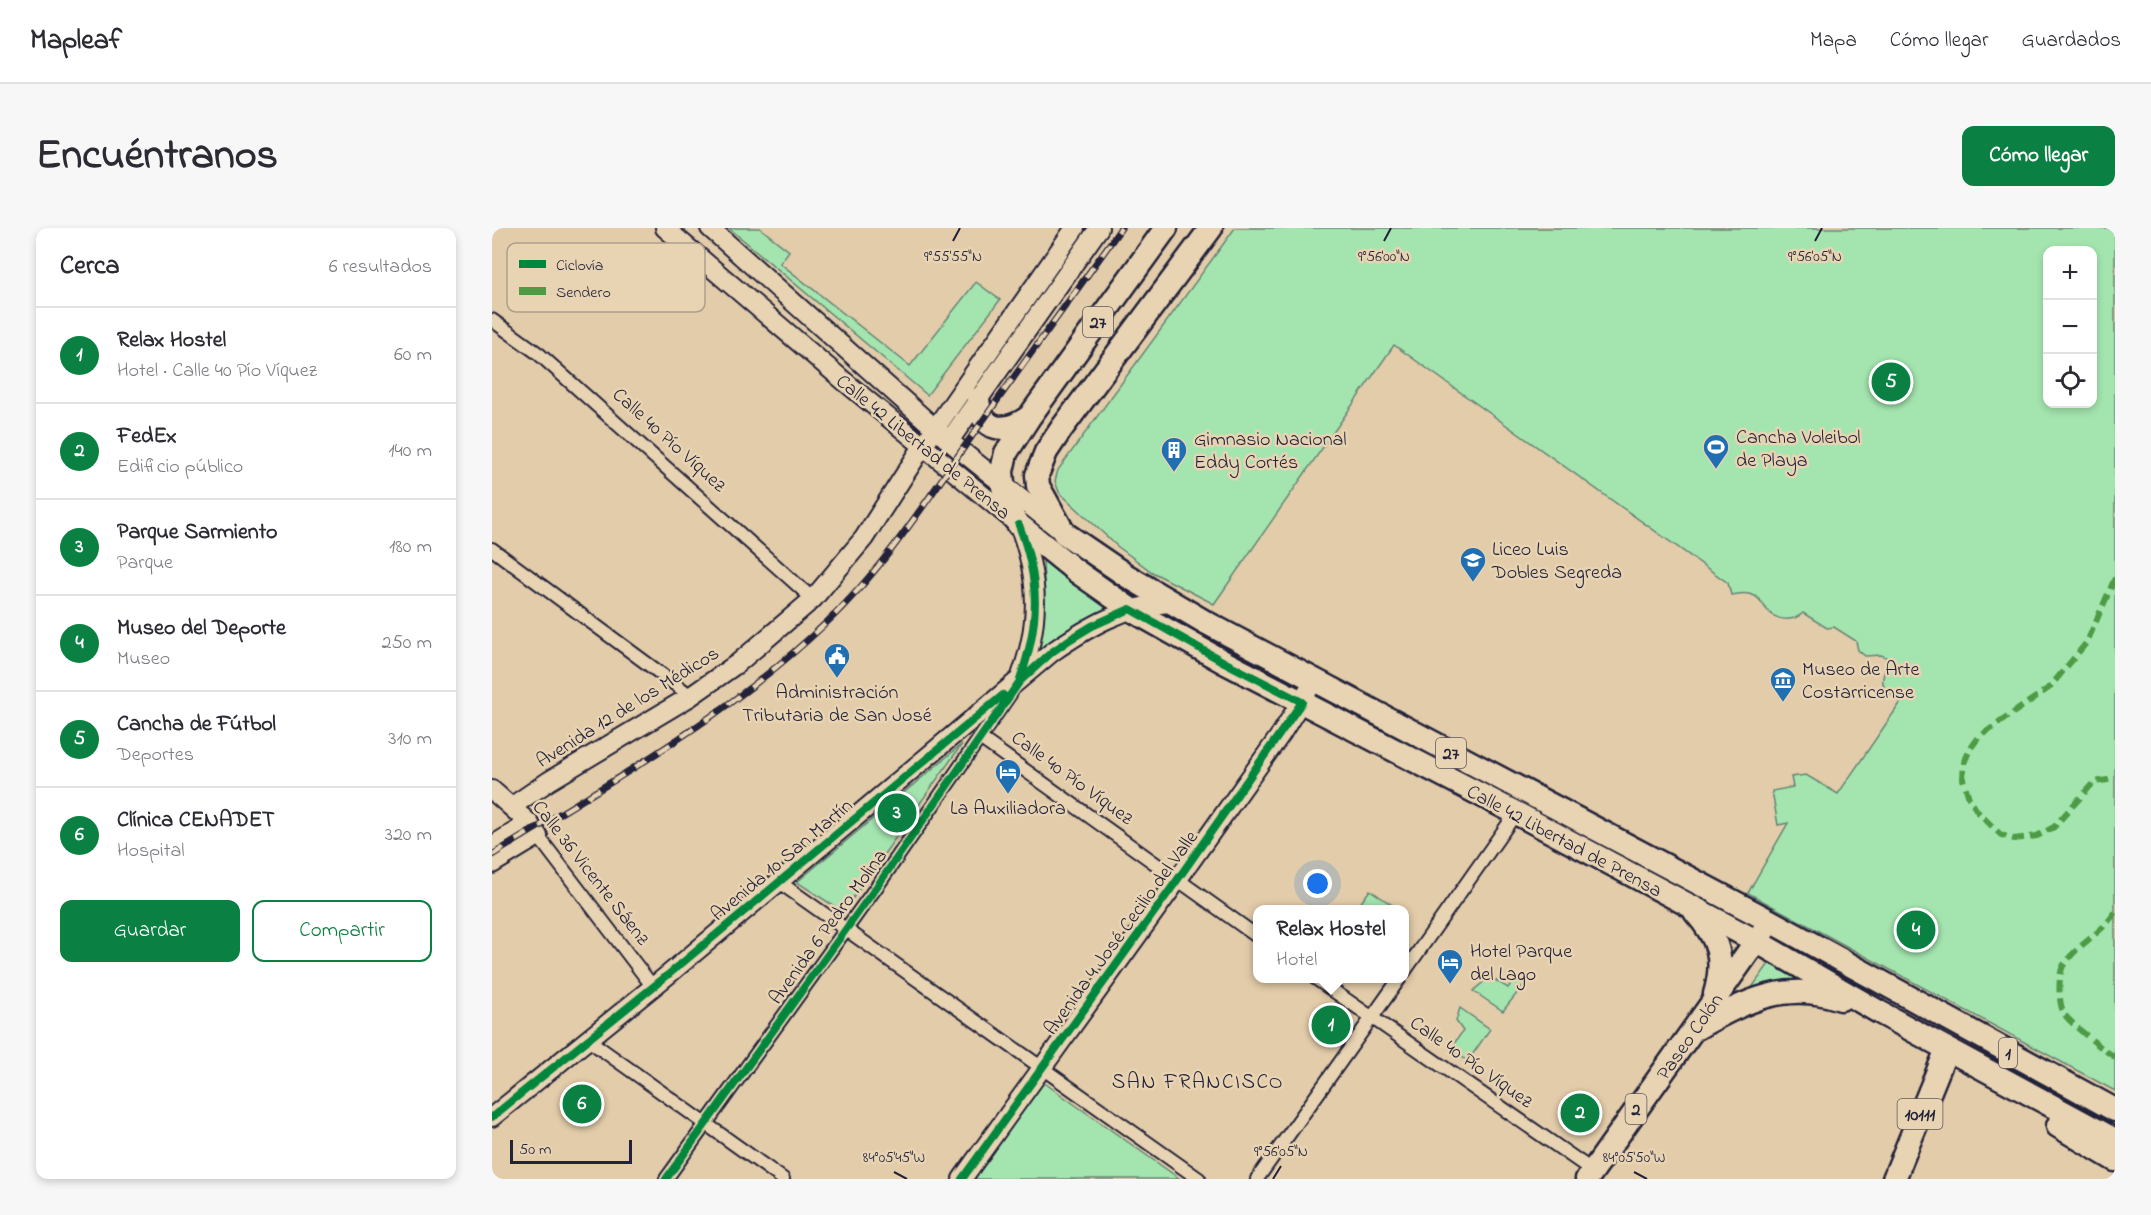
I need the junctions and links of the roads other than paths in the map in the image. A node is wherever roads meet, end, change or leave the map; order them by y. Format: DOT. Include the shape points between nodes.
graph roads {
  1 [pos="665,228"];
  2 [pos="710,228"];
  3 [pos="1075,228"];
  4 [pos="1099,228"];
  5 [pos="1166,228"];
  6 [pos="1211,228"];
  7 [pos="683,243"];
  8 [pos="705,262"];
  9 [pos="492,320"];
  10 [pos="978,399"];
  11 [pos="1030,416"];
  12 [pos="942,435"];
  13 [pos="923,446"];
  14 [pos="1002,485"];
  15 [pos="1019,525"];
  16 [pos="1064,533"];
  17 [pos="492,549"];
  18 [pos="813,599"];
  19 [pos="1170,603"];
  20 [pos="1130,609"];
  21 [pos="1315,679"];
  22 [pos="1020,681"];
  23 [pos="691,696"];
  24 [pos="1302,702"];
  25 [pos="980,738"];
  26 [pos="492,790"];
  27 [pos="511,807"];
  28 [pos="1516,813"];
  29 [pos="533,830"];
  30 [pos="492,846"];
  31 [pos="492,864"];
  32 [pos="1178,879"];
  33 [pos="779,882"];
  34 [pos="1688,904"];
  35 [pos="1770,921"];
  36 [pos="845,929"];
  37 [pos="1253,935"];
  38 [pos="1756,941"];
  39 [pos="1409,965"];
  40 [pos="1322,983"];
  41 [pos="1397,983"];
  42 [pos="653,987"];
  43 [pos="1713,1001"];
  44 [pos="1879,1012"];
  45 [pos="1372,1019"];
  46 [pos="1693,1030"];
  47 [pos="587,1039"];
  48 [pos="1947,1049"];
  49 [pos="1042,1067"];
  50 [pos="2034,1098"];
  51 [pos="2115,1110"];
  52 [pos="492,1117"];
  53 [pos="705,1124"];
  54 [pos="2115,1140"];
  55 [pos="2115,1160"];
  56 [pos="1594,1176"];
  57 [pos="666,1179"];
  58 [pos="783,1179"];
  59 [pos="962,1179"];
  60 [pos="1199,1179"];
  61 [pos="1257,1179"];
  62 [pos="1894,1179"];
  1 -- 7 [label="main road, Calle 42 Libertad de Prensa"];
  2 -- 12 [label="main road, Calle 42 Libertad de Prensa"];
  3 -- 12 [label="main road"];
  4 -- 10 [label="main road"];
  5 -- 11 [label="highway, 27"];
  6 -- 16 [label="highway, 27" via="1041,461 1038,486"];
  8 -- 13 [label="main road, Calle 42 Libertad de Prensa"];
  9 -- 18 [label="street, Calle 40 Pío Víquez" via="539,354"];
  10 -- 11 [label="highway" via="984,420 999,429 1015,427"];
  10 -- 12 [label="main road"];
  11 -- 14 [label="highway, 27" via="1006,453"];
  12 -- 13 [label="main road, Avenida 12 de los Médicos"];
  12 -- 14 [label="main road, Calle 42 Libertad de Prensa"];
  13 -- 15 [label="main road, Calle 42 Libertad de Prensa"];
  13 -- 18 [label="main road, Avenida 12 de los Médicos" via="864,538"];
  14 -- 15 [label="highway, 27" via="1008,509"];
  14 -- 16 [label="main road, Calle 42 Libertad de Prensa"];
  15 -- 20 [label="highway, Calle 42 Libertad de Prensa / 27"];
  15 -- 22 [label="main road" via="1030,558 1036,603 1032,638"];
  16 -- 19 [label="highway, Calle 42 Libertad de Prensa / 27"];
  17 -- 23 [label="street"];
  18 -- 23 [label="main road, Avenida 12 de los Médicos" via="738,663"];
  19 -- 20 [label="main road, Avenida 6 Pedro Molina"];
  19 -- 21 [label="highway, Calle 42 Libertad de Prensa / 27"];
  20 -- 22 [label="main road, Avenida 6 Pedro Molina" via="1075,636"];
  20 -- 24 [label="highway, Calle 42 Libertad de Prensa / 27"];
  21 -- 24 [label="main road, Avenida 4 José Cecilio del Valle"];
  21 -- 35 [label="highway, Calle 42 Libertad de Prensa / 27"];
  22 -- 25 [label="street, Avenida 6 Pedro Molina"];
  22 -- 33 [label="main road, Avenida 10 San Martín"];
  23 -- 27 [label="main road, Avenida 12 de los Médicos"];
  24 -- 28 [label="highway, Calle 42 Libertad de Prensa / 27"];
  24 -- 32 [label="main road, Avenida 4 José Cecilio del Valle"];
  25 -- 32 [label="street, Calle 40 Pío Víquez"];
  25 -- 36 [label="street, Avenida 6 Pedro Molina"];
  26 -- 27 [label="main road, Calle 36 Vicente Sáenz"];
  27 -- 29 [label="main road, Calle 36 Vicente Sáenz"];
  28 -- 34 [label="highway, Calle 42 Libertad de Prensa / 27"];
  28 -- 39 [label="street"];
  29 -- 30 [label="main road"];
  29 -- 31 [label="main road"];
  29 -- 42 [label="street, Calle 36 Vicente Sáenz"];
  32 -- 37 [label="street, Calle 40 Pío Víquez"];
  32 -- 49 [label="main road, Avenida 4 José Cecilio del Valle"];
  33 -- 36 [label="street"];
  33 -- 42 [label="main road, Avenida 10 San Martín"];
  34 -- 38 [label="highway, Calle 42 Libertad de Prensa / 27"];
  34 -- 43 [label="highway" via="1709,930 1719,953 1720,970"];
  35 -- 38 [label="highway, Paseo Colón / 2"];
  35 -- 51 [label="highway, Calle 42 Libertad de Prensa / 1"];
  36 -- 49 [label="street"];
  36 -- 53 [label="street, Avenida 6 Pedro Molina"];
  38 -- 43 [label="highway, Paseo Colón / 2"];
  38 -- 44 [label="highway, Calle 42 Libertad de Prensa / 1"];
  40 -- 45 [label="street, Calle 40 Pío Víquez"];
  41 -- 45 [label="street"];
  42 -- 47 [label="main road, Avenida 10 San Martín"];
  43 -- 46 [label="highway, Paseo Colón / 2"];
  44 -- 46 [label="highway" via="1831,996 1792,991 1750,1001"];
  44 -- 48 [label="highway, Calle 42 Libertad de Prensa / 1"];
  45 -- 56 [label="street, Calle 40 Pío Víquez"];
  45 -- 61 [label="street"];
  46 -- 56 [label="highway, Paseo Colón / 2"];
  47 -- 52 [label="main road, Avenida 10 San Martín"];
  47 -- 53 [label="street"];
  48 -- 50 [label="highway, Calle 42 Libertad de Prensa / 1"];
  48 -- 62 [label="highway, 10111"];
  49 -- 59 [label="main road, Avenida 4 José Cecilio del Valle"];
  49 -- 60 [label="street"];
  50 -- 54 [label="highway, Calle 42 Libertad de Prensa / 1"];
  50 -- 55 [label="highway" via="2047,1119"];
  53 -- 57 [label="street, Avenida 6 Pedro Molina"];
  53 -- 58 [label="street"];
}
